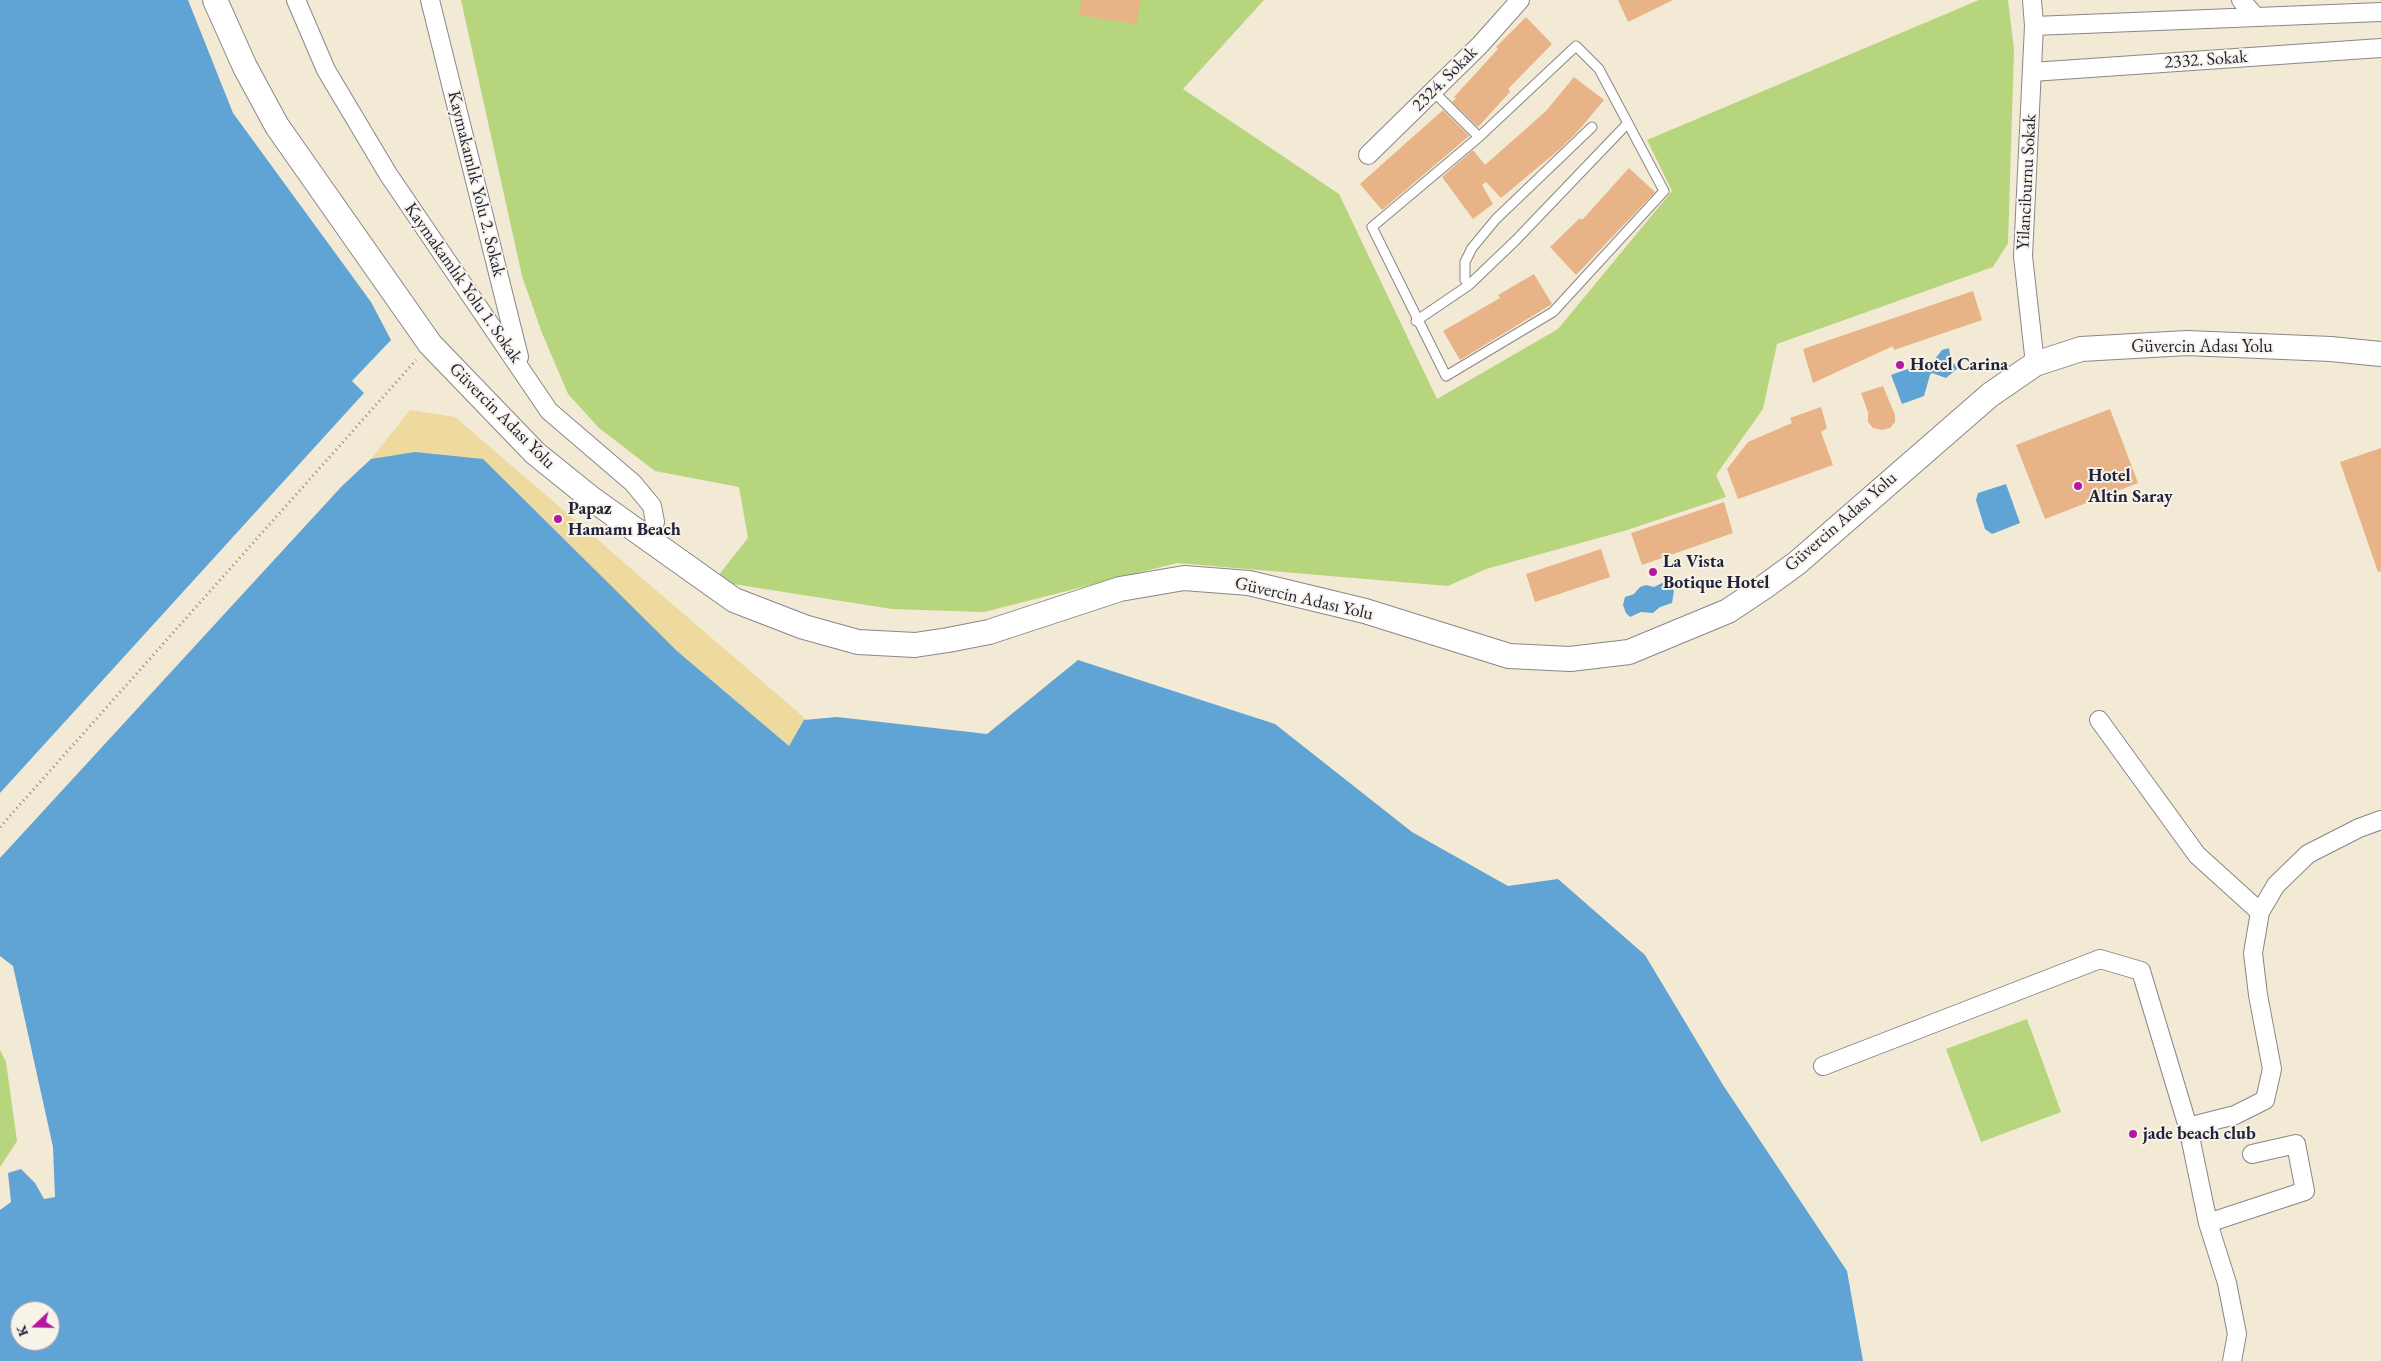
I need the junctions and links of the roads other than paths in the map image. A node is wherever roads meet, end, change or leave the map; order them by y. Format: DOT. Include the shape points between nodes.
graph roads {
  1 [pos="215,0"];
  2 [pos="296,0"];
  3 [pos="430,0"];
  4 [pos="1520,0"];
  5 [pos="2032,0"];
  6 [pos="2241,0"];
  7 [pos="2339,0"];
  8 [pos="2381,12"];
  9 [pos="2351,13"];
  10 [pos="2256,16"];
  11 [pos="2034,26"];
  12 [pos="2381,48"];
  13 [pos="2032,72"];
  14 [pos="1433,91"];
  15 [pos="1628,123"];
  16 [pos="1592,127"];
  17 [pos="1479,137"];
  18 [pos="1368,156"];
  19 [pos="1469,285"];
  20 [pos="1416,320"];
  21 [pos="2381,354"];
  22 [pos="2035,364"];
  23 [pos="522,368"];
  24 [pos="648,539"];
  25 [pos="2099,720"];
  26 [pos="2381,820"];
  27 [pos="2260,912"];
  28 [pos="1823,1066"];
  29 [pos="2188,1126"];
  30 [pos="2252,1154"];
  31 [pos="2208,1223"];
  32 [pos="2237,1334"];
  33 [pos="2232,1361"];
  34 [pos="2242,1361"];
  1 -- 24 [label="main road, Güvercin Adası Yolu" via="244,67 276,126 430,344 535,453"];
  2 -- 23 [label="street, Kaymakamlık Yolu 1. Sokak" via="326,70 388,174"];
  3 -- 23 [label="street, Kaymakamlık Yolu 2. Sokak"];
  4 -- 14 [label="street, 2324. Sokak"];
  5 -- 11 [label="street, Yilanciburnu Sokak"];
  6 -- 10 [label="street"];
  7 -- 9 [label="street"];
  8 -- 9 [label="street"];
  9 -- 10 [label="street"];
  10 -- 11 [label="street"];
  11 -- 13 [label="street, Yilanciburnu Sokak"];
  12 -- 13 [label="street, 2332. Sokak"];
  13 -- 22 [label="street, Yilanciburnu Sokak" via="2023,256"];
  14 -- 17 [label="lane"];
  14 -- 18 [label="street, 2324. Sokak"];
  15 -- 17 [label="lane" via="1599,69 1576,46"];
  15 -- 19 [label="lane"];
  15 -- 20 [label="lane" via="1664,191 1553,312 1446,376"];
  16 -- 19 [label="lane" via="1496,219 1472,248 1465,262 1465,280"];
  17 -- 20 [label="lane" via="1372,227"];
  19 -- 20 [label="lane"];
  21 -- 22 [label="main road, Güvercin Adası Yolu" via="2187,343 2081,349"];
  22 -- 24 [label="main road, Güvercin Adası Yolu" via="1990,395 1797,563 1728,611 1629,652 1580,658 1509,656 1365,611 1248,583 1184,578 1120,589 989,632 915,646 858,642 734,600"];
  23 -- 24 [label="street, Kaymakamlık Yolu 1. Sokak" via="549,411 633,483 652,506 655,522"];
  25 -- 27 [label="street" via="2197,855"];
  26 -- 27 [label="street" via="2308,854 2276,885"];
  27 -- 29 [label="street" via="2253,953 2272,1069 2265,1100 2235,1115"];
  28 -- 29 [label="street" via="2100,959 2141,971"];
  29 -- 31 [label="street"];
  30 -- 31 [label="street" via="2296,1144 2305,1190"];
  31 -- 32 [label="street" via="2227,1283"];
  32 -- 33 [label="street"];
  32 -- 34 [label="street"];
}
